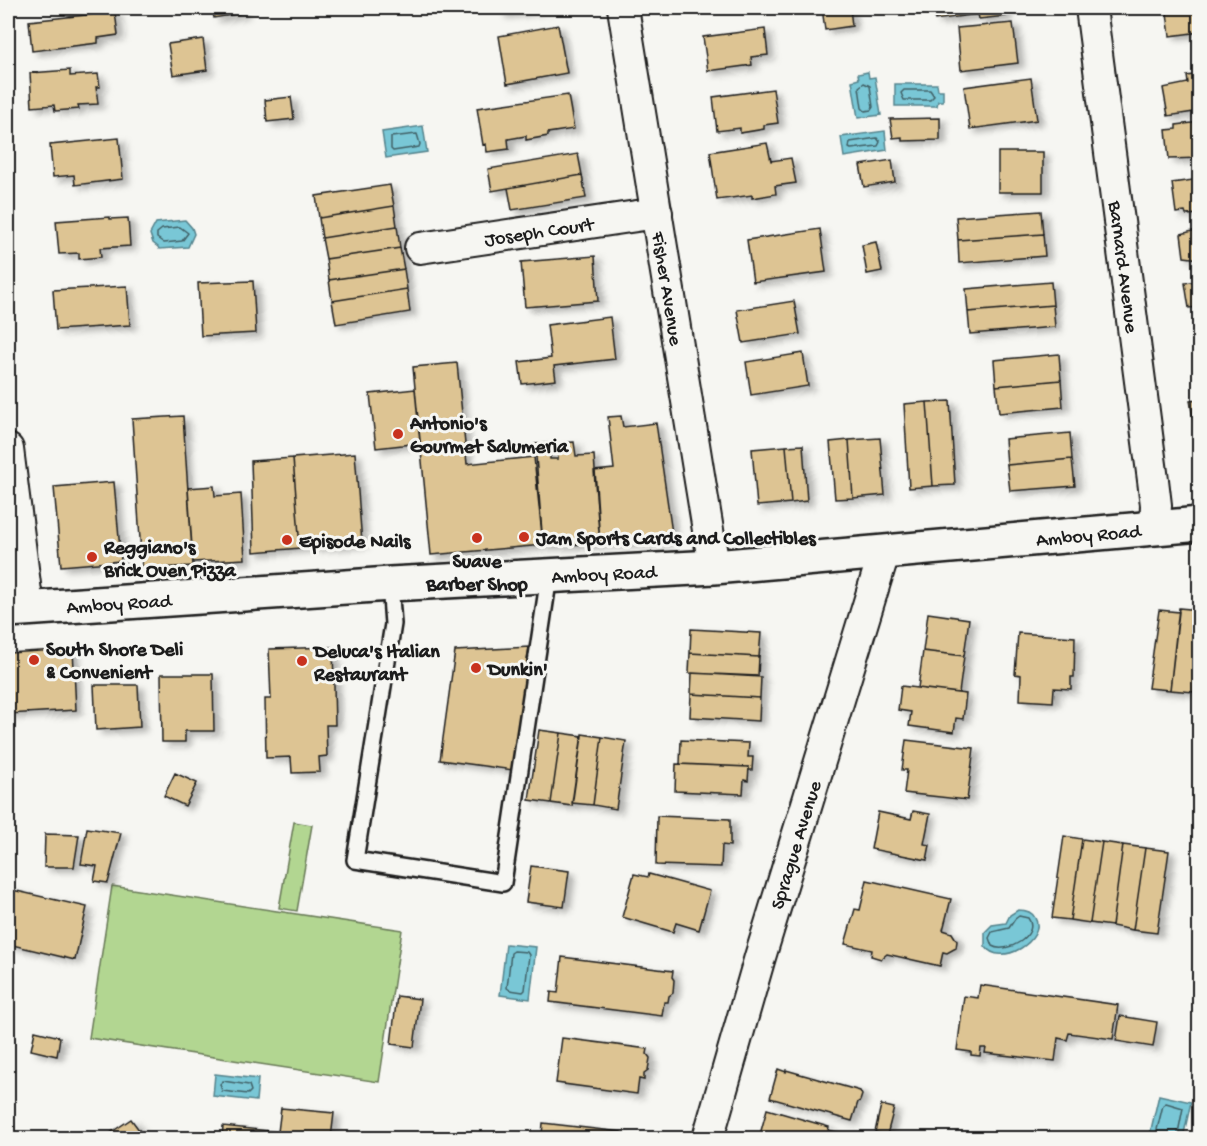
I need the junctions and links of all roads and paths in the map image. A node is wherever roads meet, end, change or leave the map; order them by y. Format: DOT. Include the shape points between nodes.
graph roads {
  1 [pos="623,8"];
  2 [pos="1091,8"];
  3 [pos="657,213"];
  4 [pos="420,248"];
  5 [pos="8,449"];
  6 [pos="1200,524"];
  7 [pos="1155,527"];
  8 [pos="884,553"];
  9 [pos="714,567"];
  10 [pos="549,576"];
  11 [pos="390,584"];
  12 [pos="18,609"];
  13 [pos="708,1138"];
  1 -- 3 [label="street, Fisher Avenue"];
  2 -- 7 [label="street, Barnard Avenue" via="1153,480"];
  3 -- 4 [label="street, Joseph Court"];
  3 -- 9 [label="street, Fisher Avenue"];
  5 -- 12 [label="street"];
  6 -- 7 [label="main road, Amboy Road"];
  7 -- 8 [label="main road, Amboy Road"];
  8 -- 9 [label="main road, Amboy Road"];
  8 -- 13 [label="street, Sprague Avenue"];
  9 -- 10 [label="main road, Amboy Road"];
  10 -- 11 [label="main road, Amboy Road"];
  10 -- 11 [label="lane" via="503,883 355,860 393,624"];
  11 -- 12 [label="main road, Amboy Road"];
}
